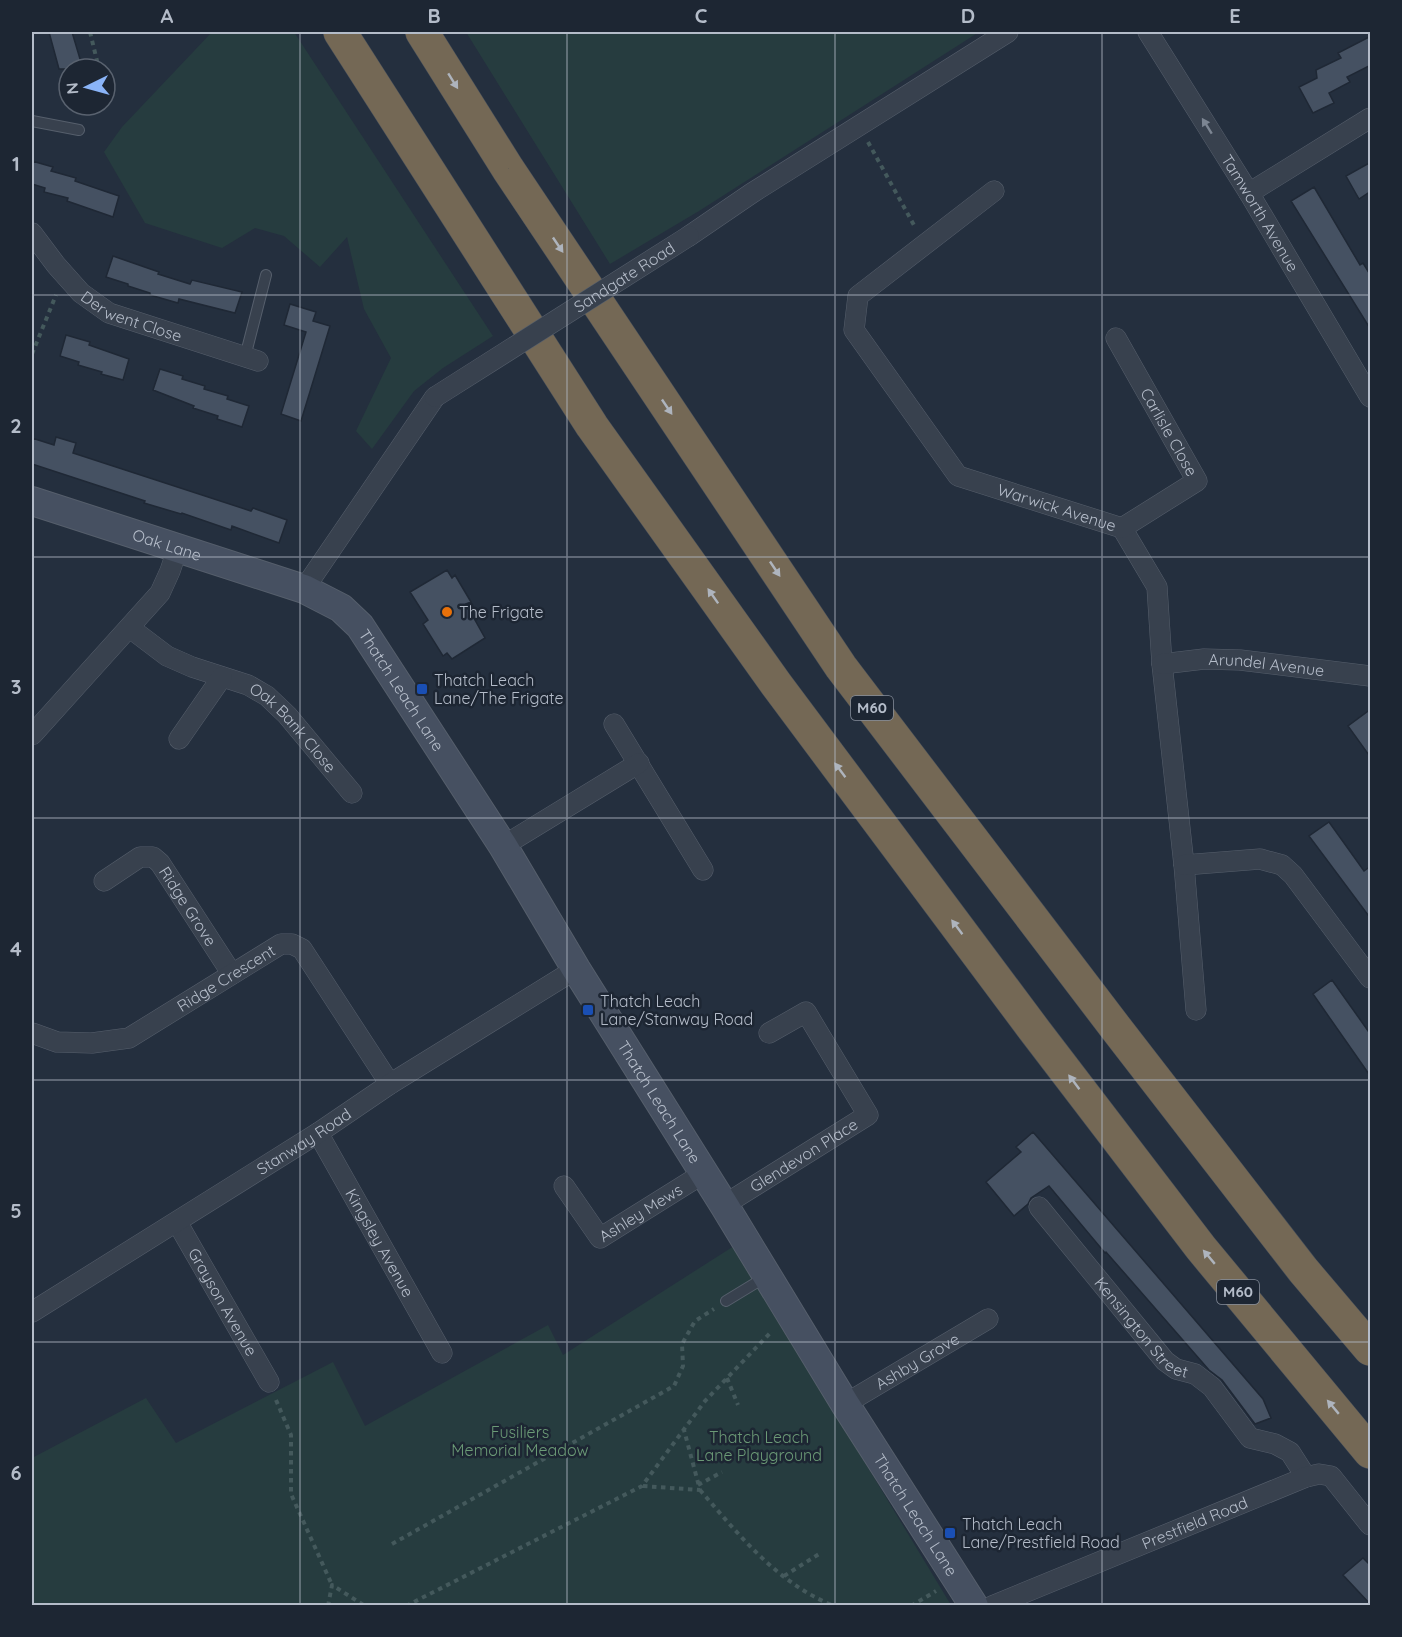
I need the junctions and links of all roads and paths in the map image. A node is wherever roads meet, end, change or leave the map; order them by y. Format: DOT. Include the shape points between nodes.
graph roads {
  1 [pos="90,32"];
  2 [pos="340,32"];
  3 [pos="422,32"];
  4 [pos="1008,32"];
  5 [pos="1148,32"];
  6 [pos="96,57"];
  7 [pos="1371,118"];
  8 [pos="32,122"];
  9 [pos="858,126"];
  10 [pos="79,130"];
  11 [pos="994,191"];
  12 [pos="1249,193"];
  13 [pos="32,233"];
  14 [pos="924,244"];
  15 [pos="64,274"];
  16 [pos="266,275"];
  17 [pos="1116,338"];
  18 [pos="32,354"];
  19 [pos="251,359"];
  20 [pos="1371,397"];
  21 [pos="32,501"];
  22 [pos="1122,528"];
  23 [pos="177,550"];
  24 [pos="304,590"];
  25 [pos="129,628"];
  26 [pos="1162,664"];
  27 [pos="1371,676"];
  28 [pos="222,677"];
  29 [pos="614,723"];
  30 [pos="32,735"];
  31 [pos="179,739"];
  32 [pos="639,763"];
  33 [pos="352,793"];
  34 [pos="503,846"];
  35 [pos="1184,865"];
  36 [pos="704,870"];
  37 [pos="104,881"];
  38 [pos="576,969"];
  39 [pos="232,974"];
  40 [pos="1371,978"];
  41 [pos="1196,1010"];
  42 [pos="769,1033"];
  43 [pos="32,1034"];
  44 [pos="390,1084"];
  45 [pos="318,1133"];
  46 [pos="704,1173"];
  47 [pos="564,1186"];
  48 [pos="724,1205"];
  49 [pos="1040,1207"];
  50 [pos="177,1222"];
  51 [pos="767,1276"];
  52 [pos="726,1301"];
  53 [pos="32,1312"];
  54 [pos="789,1312"];
  55 [pos="988,1319"];
  56 [pos="1371,1349"];
  57 [pos="442,1353"];
  58 [pos="727,1378"];
  59 [pos="269,1382"];
  60 [pos="845,1404"];
  61 [pos="738,1405"];
  62 [pos="684,1429"];
  63 [pos="1371,1452"];
  64 [pos="722,1472"];
  65 [pos="1305,1477"];
  66 [pos="642,1486"];
  67 [pos="699,1488"];
  68 [pos="1371,1525"];
  69 [pos="392,1544"];
  70 [pos="819,1554"];
  71 [pos="783,1576"];
  72 [pos="332,1585"];
  73 [pos="328,1605"];
  74 [pos="365,1605"];
  75 [pos="406,1605"];
  76 [pos="834,1605"];
  77 [pos="974,1605"];
  78 [pos="992,1605"];
  1 -- 6 [label="path"];
  63 -- 2 [label="highway, M60, one-way" via="1201,1248 776,684 592,426"];
  3 -- 56 [label="highway, M60, one-way" via="508,169 841,667 1303,1270"];
  4 -- 9 [label="street, Sandgate Road"];
  12 -- 5 [label="street, Tamworth Avenue, one-way"];
  7 -- 12 [label="street"];
  8 -- 10 [label="lane"];
  9 -- 14 [label="path"];
  9 -- 24 [label="street, Sandgate Road, bridge" via="435,396"];
  11 -- 14 [label="street, Warwick Avenue"];
  12 -- 20 [label="street, Tamworth Avenue"];
  13 -- 15 [label="street, Derwent Close"];
  14 -- 22 [label="street, Warwick Avenue" via="858,296 854,330 958,476"];
  15 -- 18 [label="path"];
  15 -- 19 [label="street, Derwent Close" via="81,293 109,313"];
  16 -- 19 [label="lane"];
  17 -- 22 [label="street, Carlisle Close" via="1197,481"];
  21 -- 23 [label="street, Oak Lane"];
  22 -- 26 [label="street, Warwick Avenue" via="1157,587"];
  23 -- 24 [label="street, Oak Lane"];
  23 -- 25 [label="street" via="160,593"];
  24 -- 34 [label="street, Thatch Leach Lane" via="341,608 360,626"];
  25 -- 28 [label="street, Oak Bank Close" via="167,656"];
  25 -- 30 [label="street"];
  26 -- 27 [label="street, Arundel Avenue" via="1240,660"];
  26 -- 35 [label="street, Warwick Avenue"];
  28 -- 31 [label="street"];
  28 -- 33 [label="street, Oak Bank Close" via="267,696"];
  29 -- 32 [label="street"];
  32 -- 34 [label="street"];
  32 -- 36 [label="street"];
  34 -- 38 [label="street, Thatch Leach Lane"];
  35 -- 40 [label="street" via="1260,859 1282,865"];
  35 -- 41 [label="street, Warwick Avenue"];
  37 -- 39 [label="street, Ridge Grove" via="140,857 153,856"];
  38 -- 44 [label="street, Stanway Road"];
  38 -- 46 [label="street, Thatch Leach Lane"];
  39 -- 43 [label="street, Ridge Crescent" via="129,1038 57,1042"];
  39 -- 44 [label="street, Ridge Crescent" via="281,944 302,949"];
  42 -- 48 [label="street, Glendevon Place" via="806,1012 868,1114"];
  44 -- 45 [label="street, Stanway Road"];
  45 -- 50 [label="street, Stanway Road"];
  45 -- 57 [label="street, Kingsley Avenue"];
  46 -- 47 [label="street, Ashley Mews" via="600,1238"];
  46 -- 48 [label="street, Thatch Leach Lane"];
  48 -- 51 [label="street, Thatch Leach Lane"];
  49 -- 65 [label="street, Kensington Street" via="1165,1361 1195,1374 1212,1387 1250,1438 1290,1452"];
  50 -- 53 [label="street, Stanway Road"];
  50 -- 59 [label="street, Grayson Avenue"];
  51 -- 52 [label="lane"];
  51 -- 54 [label="street, Thatch Leach Lane"];
  52 -- 69 [label="path" via="695,1321 682,1344 683,1366 674,1386"];
  54 -- 58 [label="path"];
  54 -- 60 [label="street, Thatch Leach Lane"];
  55 -- 60 [label="street, Ashby Grove"];
  58 -- 61 [label="path"];
  58 -- 62 [label="path"];
  59 -- 72 [label="path" via="291,1435 291,1494"];
  60 -- 77 [label="street, Thatch Leach Lane"];
  62 -- 66 [label="path"];
  62 -- 67 [label="path"];
  64 -- 67 [label="path"];
  65 -- 68 [label="street, Prestfield Road" via="1331,1476"];
  65 -- 78 [label="street, Prestfield Road"];
  66 -- 67 [label="path"];
  66 -- 75 [label="path"];
  67 -- 71 [label="path" via="758,1555"];
  70 -- 71 [label="path"];
  71 -- 76 [label="path" via="814,1598"];
  72 -- 73 [label="path"];
  72 -- 74 [label="path"];
}
